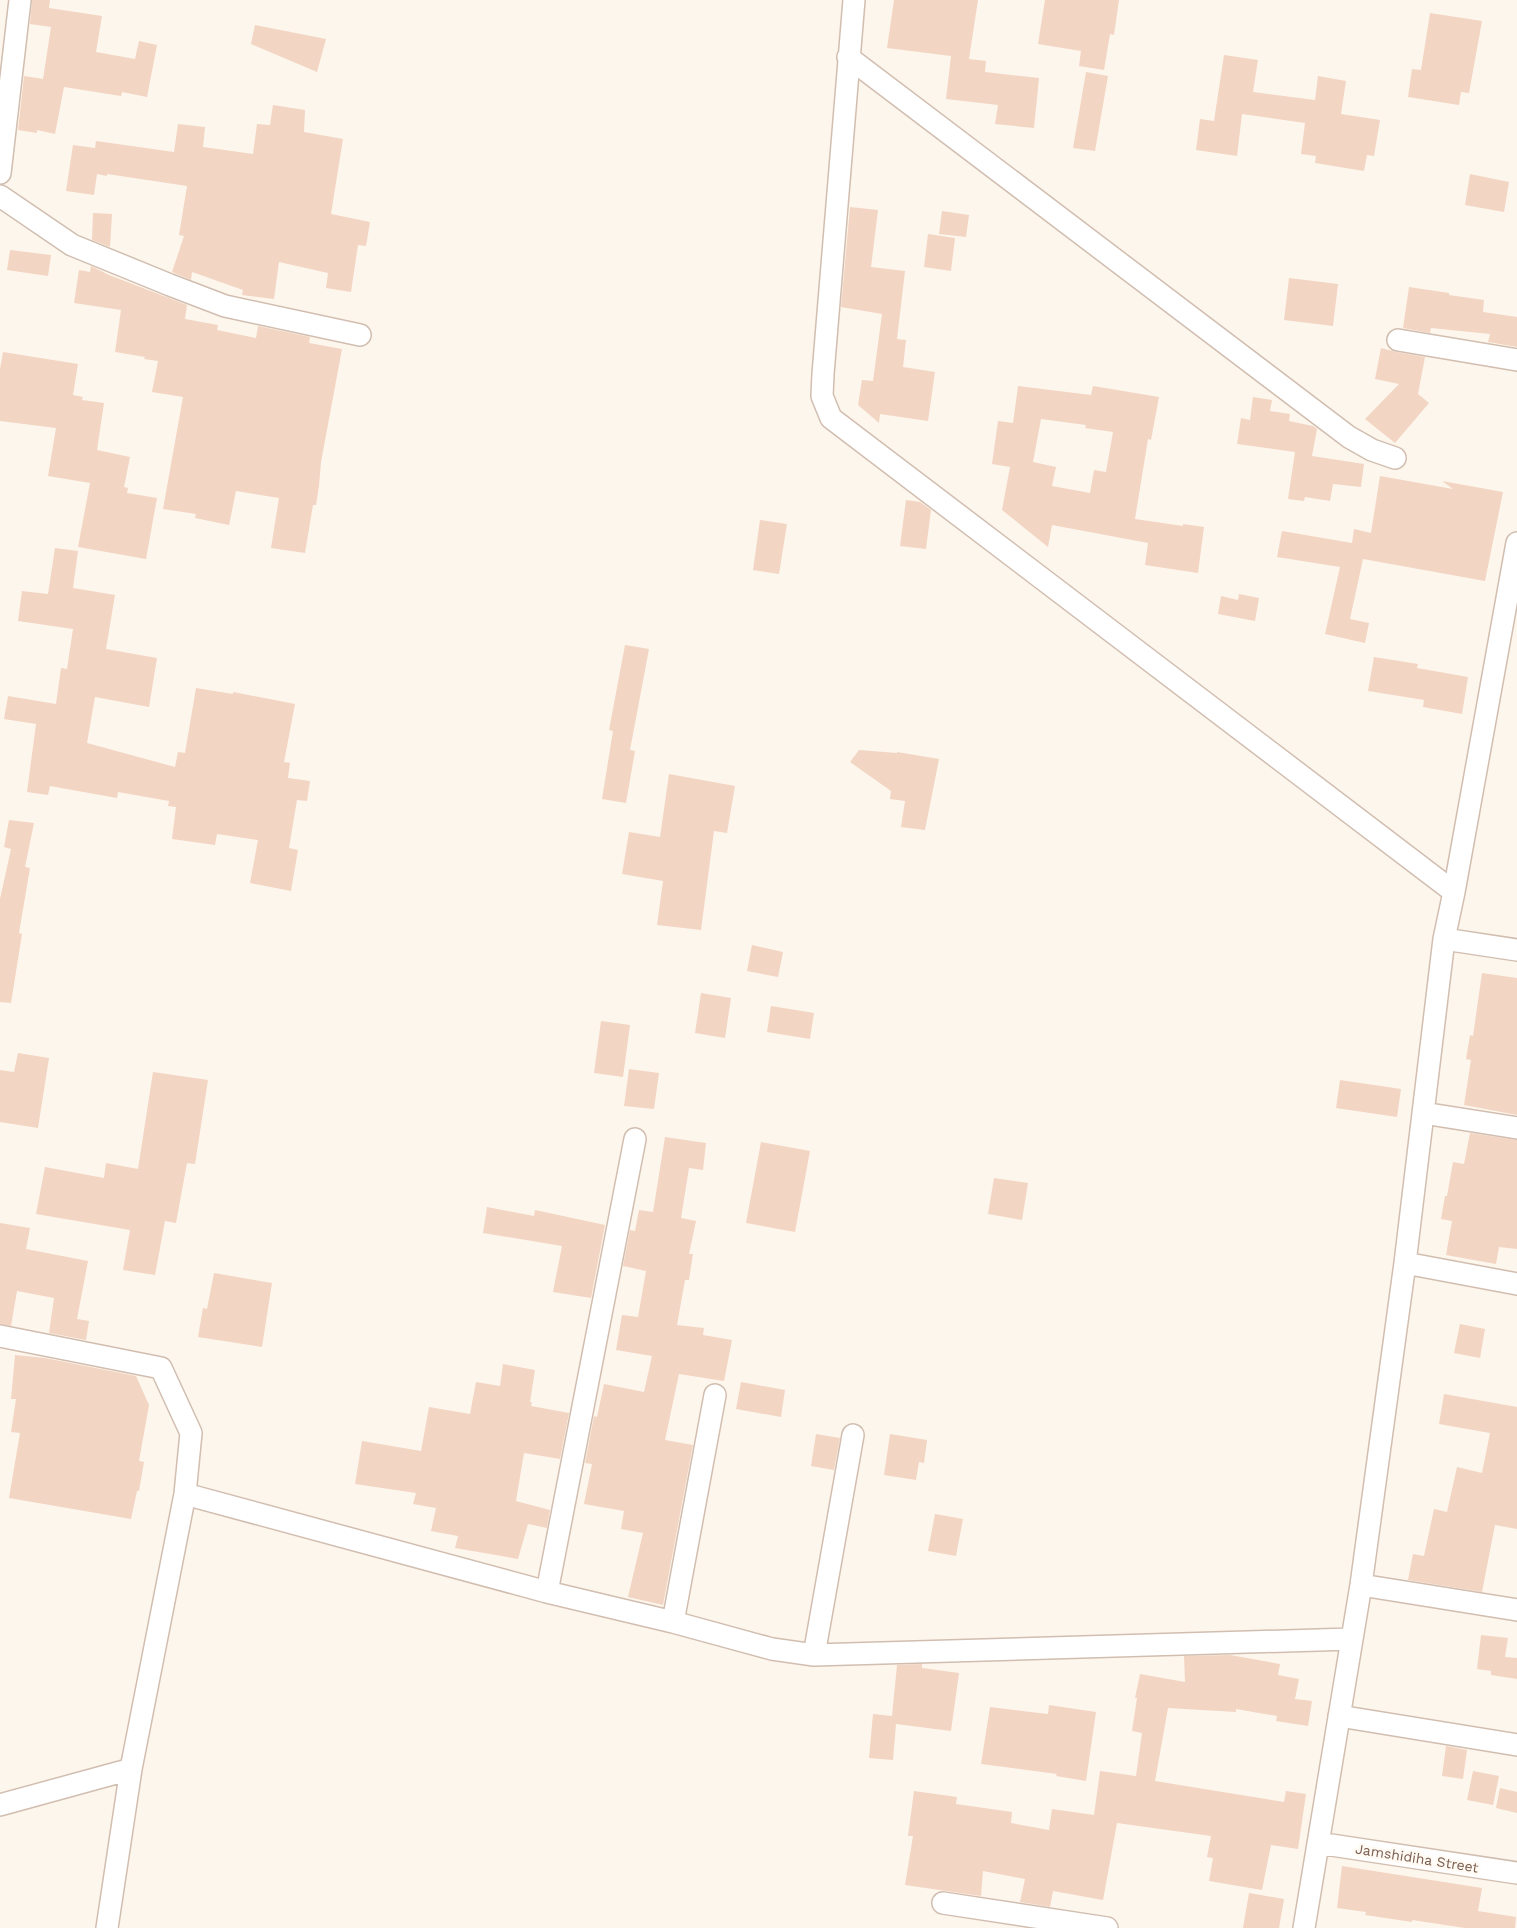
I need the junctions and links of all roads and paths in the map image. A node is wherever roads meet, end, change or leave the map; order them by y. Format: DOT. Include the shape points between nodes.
graph roads {
  1 [pos="20,0"];
  2 [pos="854,0"];
  3 [pos="848,58"];
  4 [pos="0,173"];
  5 [pos="0,196"];
  6 [pos="360,335"];
  7 [pos="1398,340"];
  8 [pos="1517,360"];
  9 [pos="1395,458"];
  10 [pos="1517,543"];
  11 [pos="1513,594"];
  12 [pos="1454,892"];
  13 [pos="1444,939"];
  14 [pos="1517,950"];
  15 [pos="1422,1114"];
  16 [pos="1517,1128"];
  17 [pos="635,1139"];
  18 [pos="1405,1263"];
  19 [pos="1517,1284"];
  20 [pos="0,1336"];
  21 [pos="716,1395"];
  22 [pos="853,1435"];
  23 [pos="185,1494"];
  24 [pos="1361,1585"];
  25 [pos="546,1592"];
  26 [pos="1517,1610"];
  27 [pos="673,1622"];
  28 [pos="1351,1639"];
  29 [pos="814,1655"];
  30 [pos="1339,1716"];
  31 [pos="1517,1745"];
  32 [pos="131,1769"];
  33 [pos="0,1806"];
  34 [pos="1318,1843"];
  35 [pos="1517,1873"];
  36 [pos="943,1903"];
  37 [pos="107,1928"];
  38 [pos="1107,1928"];
  39 [pos="1304,1928"];
  1 -- 4 [label="street"];
  2 -- 3 [label="street"];
  3 -- 9 [label="street" via="1349,437"];
  3 -- 12 [label="street" via="822,381 822,396 831,418"];
  5 -- 6 [label="street" via="72,245 170,285 225,306"];
  7 -- 8 [label="street"];
  10 -- 11 [label="street"];
  11 -- 12 [label="street"];
  12 -- 13 [label="street"];
  13 -- 14 [label="street"];
  13 -- 15 [label="street"];
  15 -- 16 [label="street"];
  15 -- 18 [label="street"];
  17 -- 25 [label="street"];
  18 -- 19 [label="street"];
  18 -- 24 [label="street"];
  20 -- 23 [label="street" via="161,1368 191,1433"];
  21 -- 27 [label="street"];
  22 -- 29 [label="street"];
  23 -- 25 [label="street"];
  23 -- 32 [label="street"];
  24 -- 26 [label="street"];
  24 -- 28 [label="street"];
  25 -- 27 [label="street"];
  27 -- 29 [label="street" via="772,1649"];
  28 -- 29 [label="street"];
  28 -- 30 [label="street"];
  30 -- 31 [label="street"];
  30 -- 34 [label="street"];
  32 -- 33 [label="street"];
  32 -- 37 [label="street"];
  34 -- 35 [label="street, Jamshidiha Street"];
  34 -- 39 [label="street"];
  36 -- 38 [label="street"];
}
